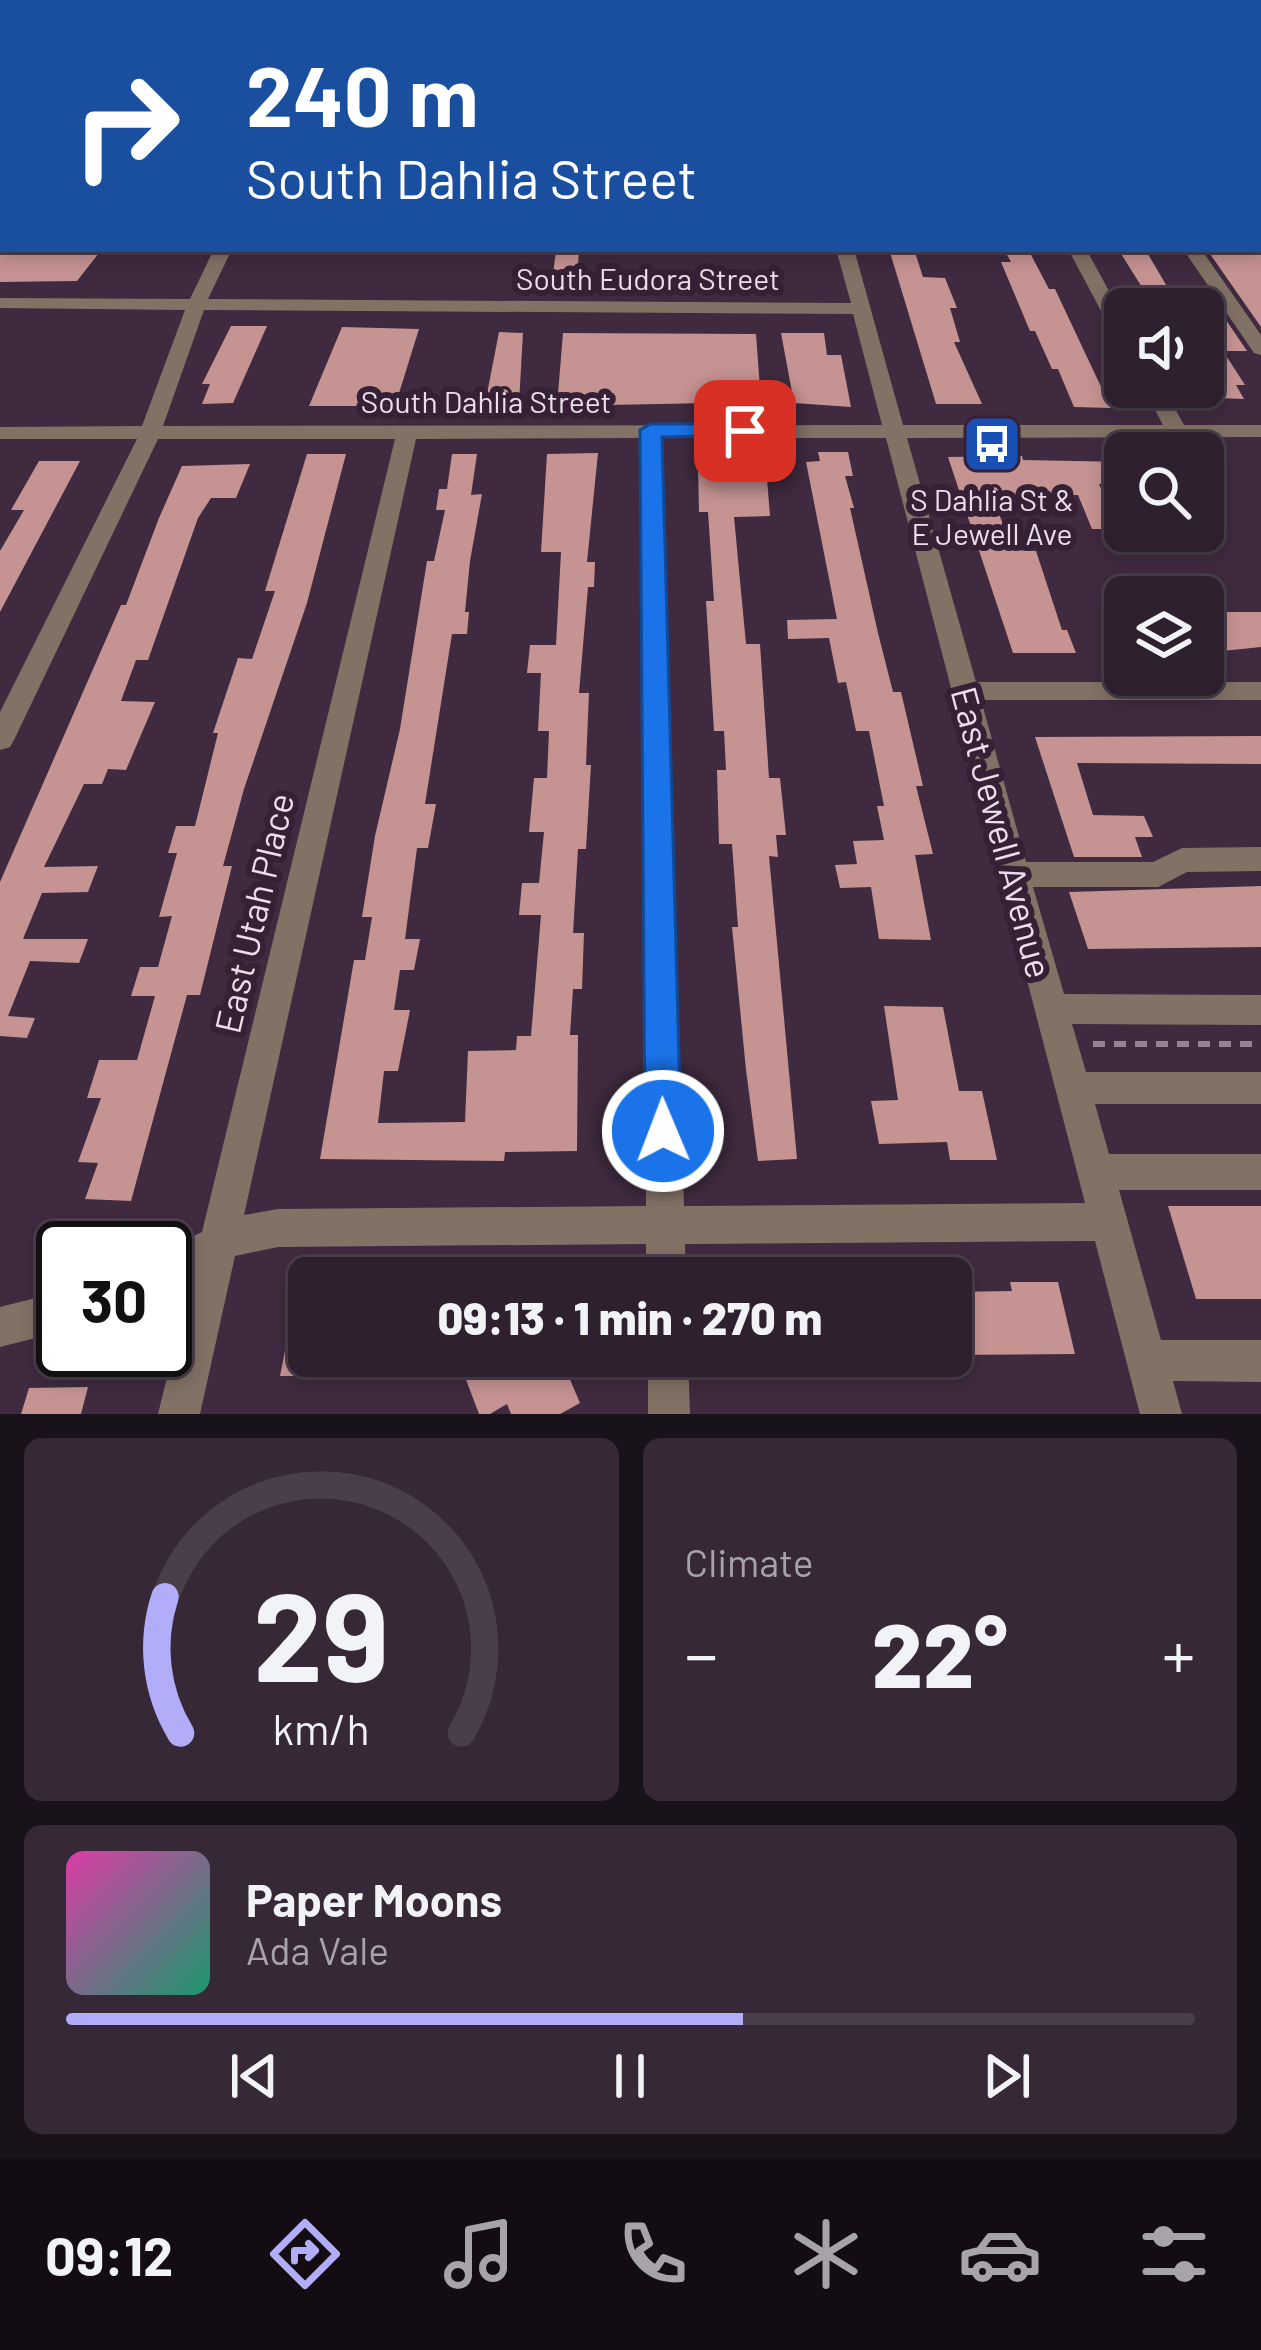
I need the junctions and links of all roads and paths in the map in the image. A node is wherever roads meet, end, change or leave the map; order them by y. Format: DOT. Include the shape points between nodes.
graph roads {
  1 [pos="222,252"];
  2 [pos="846,252"];
  3 [pos="1078,252"];
  4 [pos="1194,252"];
  5 [pos="1104,299"];
  6 [pos="0,303"];
  7 [pos="197,303"];
  8 [pos="863,309"];
  9 [pos="1261,349"];
  10 [pos="1164,408"];
  11 [pos="651,430"];
  12 [pos="407,431"];
  13 [pos="895,431"];
  14 [pos="1177,431"];
  15 [pos="1261,431"];
  16 [pos="151,432"];
  17 [pos="0,433"];
  18 [pos="964,691"];
  19 [pos="1261,691"];
  20 [pos="0,740"];
  21 [pos="1261,859"];
  22 [pos="1014,874"];
  23 [pos="1261,1010"];
  24 [pos="1056,1027"];
  25 [pos="1261,1043"];
  26 [pos="1072,1088"];
  27 [pos="1261,1088"];
  28 [pos="1096,1172"];
  29 [pos="1261,1172"];
  30 [pos="1109,1222"];
  31 [pos="665,1223"];
  32 [pos="218,1242"];
  33 [pos="192,1256"];
  34 [pos="666,1257"];
  35 [pos="36,1318"];
  36 [pos="0,1327"];
  37 [pos="1147,1360"];
  38 [pos="1261,1361"];
  39 [pos="668,1377"];
  40 [pos="179,1414"];
  41 [pos="669,1414"];
  42 [pos="1161,1414"];
  1 -- 7 [label="street"];
  2 -- 8 [label="street, East Jewell Avenue"];
  3 -- 5 [label="street"];
  4 -- 9 [label="street"];
  6 -- 7 [label="street, South Eudora Street"];
  7 -- 8 [label="street, South Eudora Street"];
  7 -- 16 [label="street"];
  8 -- 13 [label="street, East Jewell Avenue"];
  10 -- 14 [label="street"];
  11 -- 12 [label="street, South Dahlia Street"];
  11 -- 13 [label="street, South Dahlia Street"];
  11 -- 31 [label="street"];
  12 -- 16 [label="street, South Dahlia Street"];
  12 -- 32 [label="street, East Utah Place"];
  13 -- 14 [label="street, South Dahlia Street"];
  13 -- 18 [label="street, East Jewell Avenue"];
  14 -- 15 [label="street, South Dahlia Street"];
  16 -- 17 [label="street, South Dahlia Street"];
  16 -- 20 [label="street"];
  18 -- 19 [label="street"];
  18 -- 22 [label="street, East Jewell Avenue"];
  21 -- 22 [label="street" via="1182,860 1158,874"];
  22 -- 24 [label="street, East Jewell Avenue"];
  23 -- 24 [label="street"];
  24 -- 25 [label="path"];
  24 -- 26 [label="street, East Jewell Avenue"];
  26 -- 27 [label="street"];
  26 -- 28 [label="street, East Jewell Avenue"];
  28 -- 29 [label="street"];
  28 -- 30 [label="street, East Jewell Avenue"];
  30 -- 31 [label="street"];
  30 -- 37 [label="street, East Jewell Avenue"];
  31 -- 32 [label="street" via="278,1228"];
  31 -- 34 [label="street"];
  32 -- 33 [label="street"];
  32 -- 40 [label="street, East Utah Place"];
  35 -- 36 [label="street"];
  37 -- 38 [label="street"];
  37 -- 42 [label="street, East Jewell Avenue"];
  39 -- 41 [label="street"];
}
